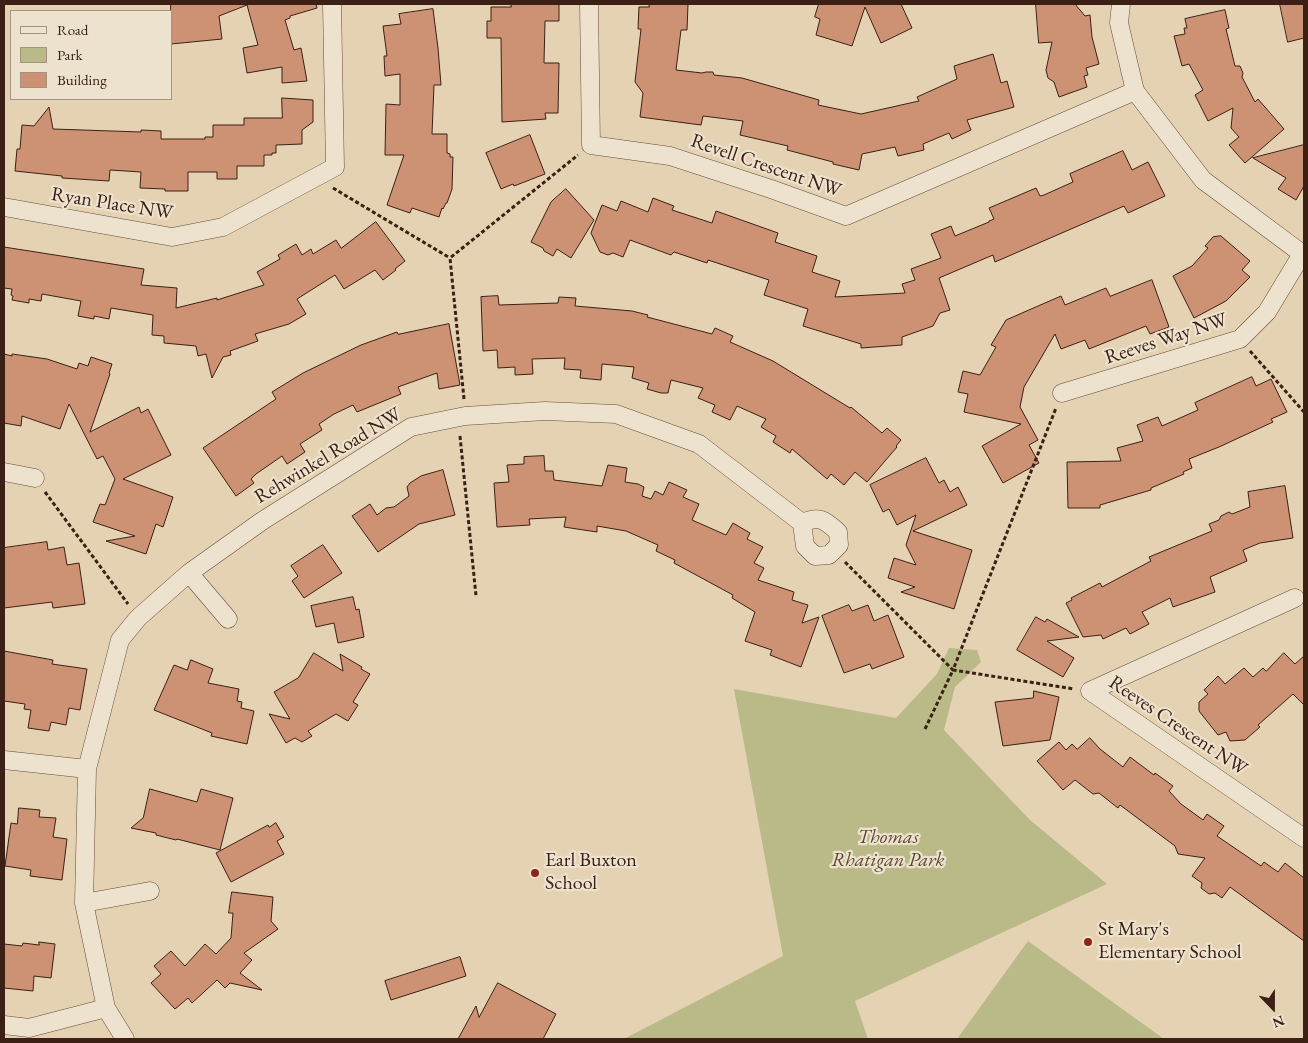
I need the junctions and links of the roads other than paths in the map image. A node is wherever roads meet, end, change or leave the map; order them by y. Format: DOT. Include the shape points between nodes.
graph roads {
  1 [pos="332,4"];
  2 [pos="589,4"];
  3 [pos="1120,4"];
  4 [pos="1135,91"];
  5 [pos="4,207"];
  6 [pos="1303,255"];
  7 [pos="1062,393"];
  8 [pos="4,472"];
  9 [pos="35,478"];
  10 [pos="802,523"];
  11 [pos="189,573"];
  12 [pos="1295,598"];
  13 [pos="228,619"];
  14 [pos="4,760"];
  15 [pos="87,769"];
  16 [pos="1304,838"];
  17 [pos="150,891"];
  18 [pos="84,903"];
  19 [pos="106,1008"];
  20 [pos="4,1025"];
  21 [pos="125,1039"];
  1 -- 5 [label="street, Ryan Place NW" via="334,167 223,227 172,237"];
  2 -- 4 [label="street, Revell Crescent NW" via="590,146 670,156 846,216"];
  3 -- 4 [label="street, Reeves Way NW" via="1120,23"];
  4 -- 6 [label="street, Reeves Way NW" via="1203,180"];
  6 -- 7 [label="street, Reeves Way NW" via="1267,312 1240,339"];
  8 -- 9 [label="street"];
  10 -- 10 [label="street" via="805,546 815,556 829,555 838,545 838,532 826,520 812,518"];
  10 -- 11 [label="street, Rehwinkel Road NW" via="699,444 616,414 545,411 462,417 411,427 262,521"];
  11 -- 13 [label="street"];
  11 -- 15 [label="street, Rehwinkel Road NW" via="138,618 120,640"];
  12 -- 16 [label="street, Reeves Crescent NW" via="1090,691"];
  14 -- 15 [label="street"];
  15 -- 18 [label="street, Rehwinkel Road NW"];
  17 -- 18 [label="street"];
  18 -- 19 [label="street, Rehwinkel Road NW"];
  19 -- 20 [label="street" via="29,1028"];
  19 -- 21 [label="street, Rehwinkel Road NW"];
}
